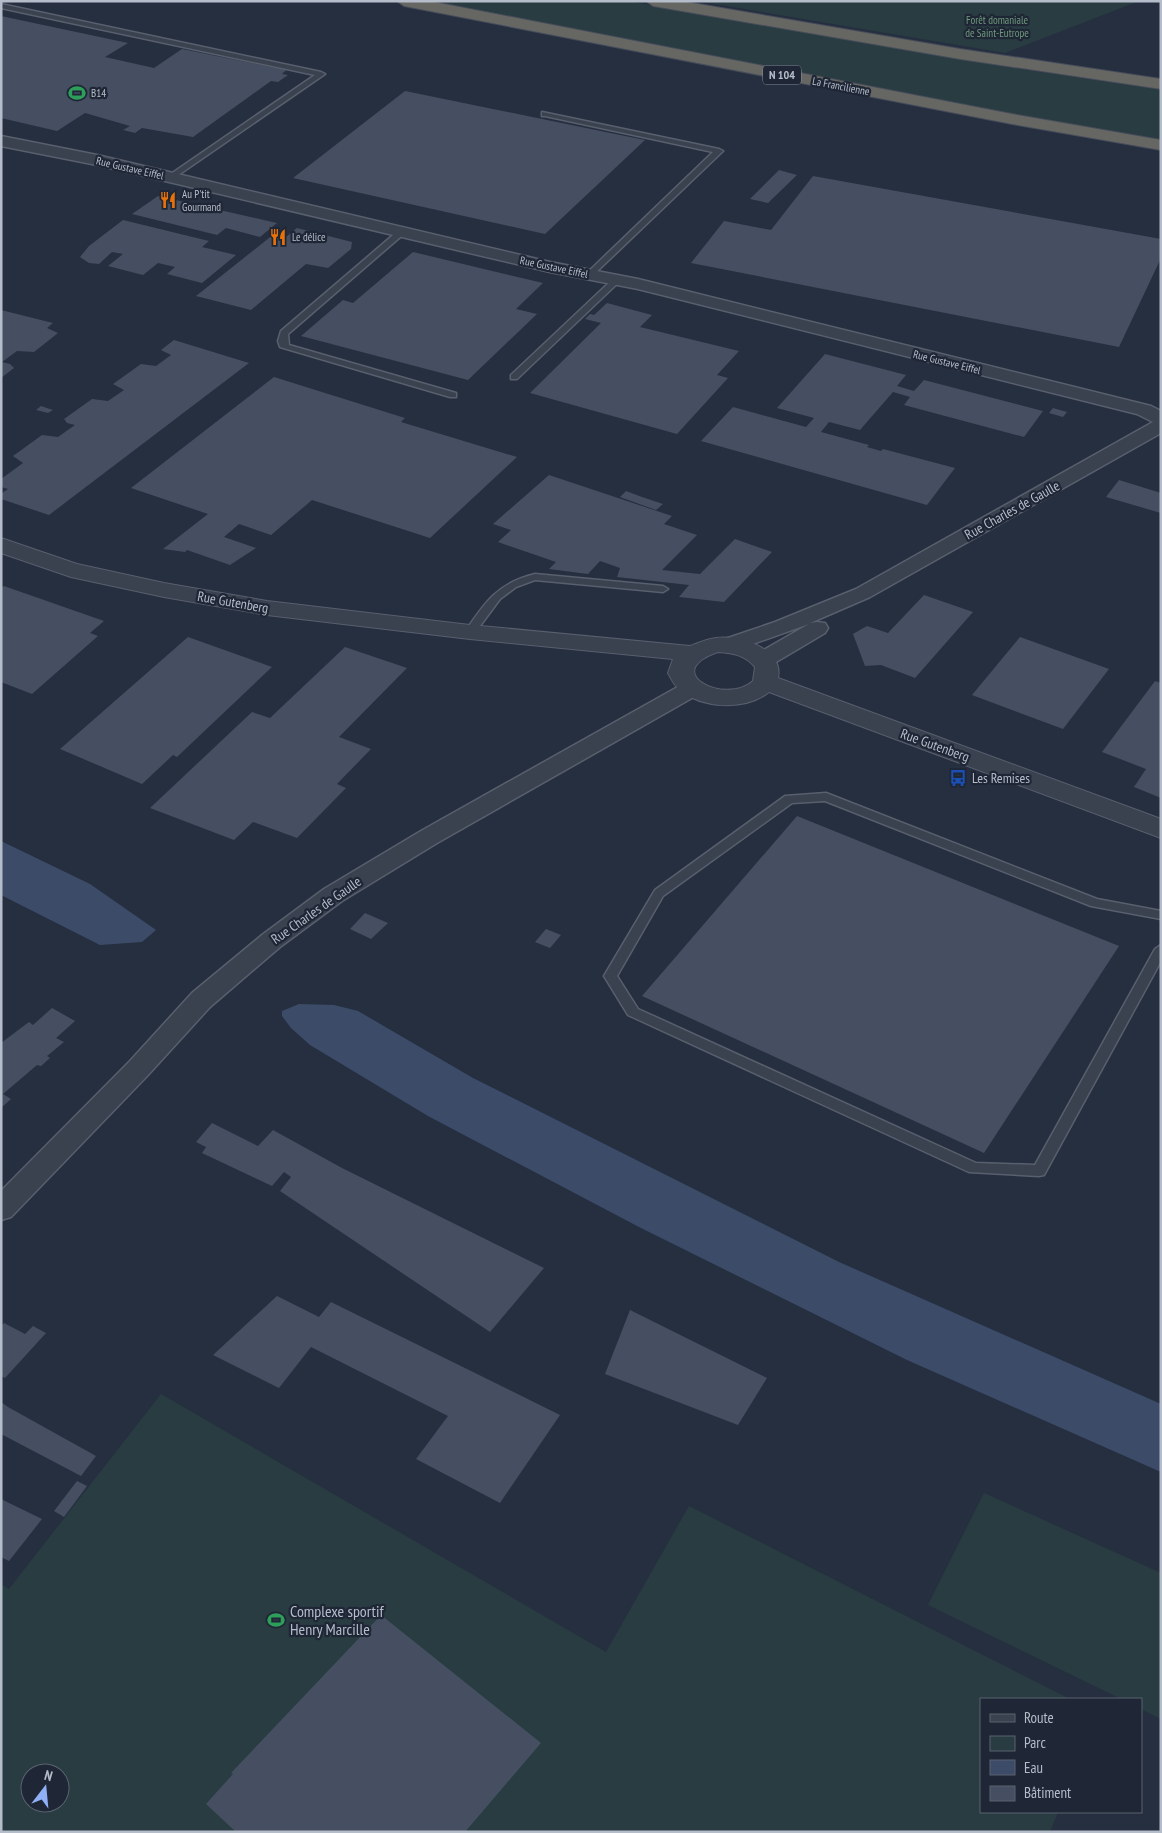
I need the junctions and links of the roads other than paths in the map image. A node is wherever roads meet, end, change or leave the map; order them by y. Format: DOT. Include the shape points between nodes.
graph roads {
  1 [pos="404,1"];
  2 [pos="652,1"];
  3 [pos="1,6"];
  4 [pos="1161,84"];
  5 [pos="545,114"];
  6 [pos="1,141"];
  7 [pos="1161,145"];
  8 [pos="171,178"];
  9 [pos="402,232"];
  10 [pos="590,275"];
  11 [pos="617,280"];
  12 [pos="514,377"];
  13 [pos="453,395"];
  14 [pos="1156,428"];
  15 [pos="1,545"];
  16 [pos="663,589"];
  17 [pos="863,593"];
  18 [pos="470,632"];
  19 [pos="730,645"];
  20 [pos="690,653"];
  21 [pos="764,671"];
  22 [pos="686,682"];
  23 [pos="1161,829"];
  24 [pos="1161,915"];
  25 [pos="1161,949"];
  26 [pos="4,1203"];
  1 -- 7 [label="highway, La Francilienne / N 104" via="984,114"];
  2 -- 4 [label="highway" via="960,54"];
  3 -- 8 [label="lane" via="321,74"];
  5 -- 10 [label="lane" via="719,151"];
  6 -- 8 [label="street, Rue Gustave Eiffel"];
  8 -- 9 [label="street, Rue Gustave Eiffel"];
  9 -- 10 [label="street, Rue Gustave Eiffel"];
  9 -- 13 [label="lane" via="284,333 283,341 285,347"];
  10 -- 11 [label="street, Rue Gustave Eiffel"];
  11 -- 12 [label="lane"];
  11 -- 14 [label="street, Rue Gustave Eiffel" via="1104,401 1128,426"];
  14 -- 17 [label="street, Rue Charles de Gaulle"];
  15 -- 18 [label="street, Rue Gutenberg" via="71,570 164,590 267,608"];
  16 -- 18 [label="lane" via="535,577 520,581 496,596"];
  17 -- 19 [label="street, Rue Charles de Gaulle" via="783,627"];
  17 -- 21 [label="street, Rue Charles de Gaulle"];
  18 -- 20 [label="street, Rue Gutenberg"];
  18 -- 22 [label="street, Rue Gutenberg" via="632,658"];
  19 -- 20 [label="street" via="716,644"];
  19 -- 21 [label="street" via="744,648"];
  20 -- 22 [label="street" via="680,667"];
  21 -- 22 [label="street" via="757,690 735,698 718,698"];
  21 -- 23 [label="street, Rue Gutenberg"];
  22 -- 26 [label="street, Rue Charles de Gaulle" via="332,895 271,941 201,1000 139,1068"];
  24 -- 25 [label="lane" via="1095,903 826,797 789,799 659,893 610,976 633,1012 956,1160 974,1168 1039,1171"];
}
